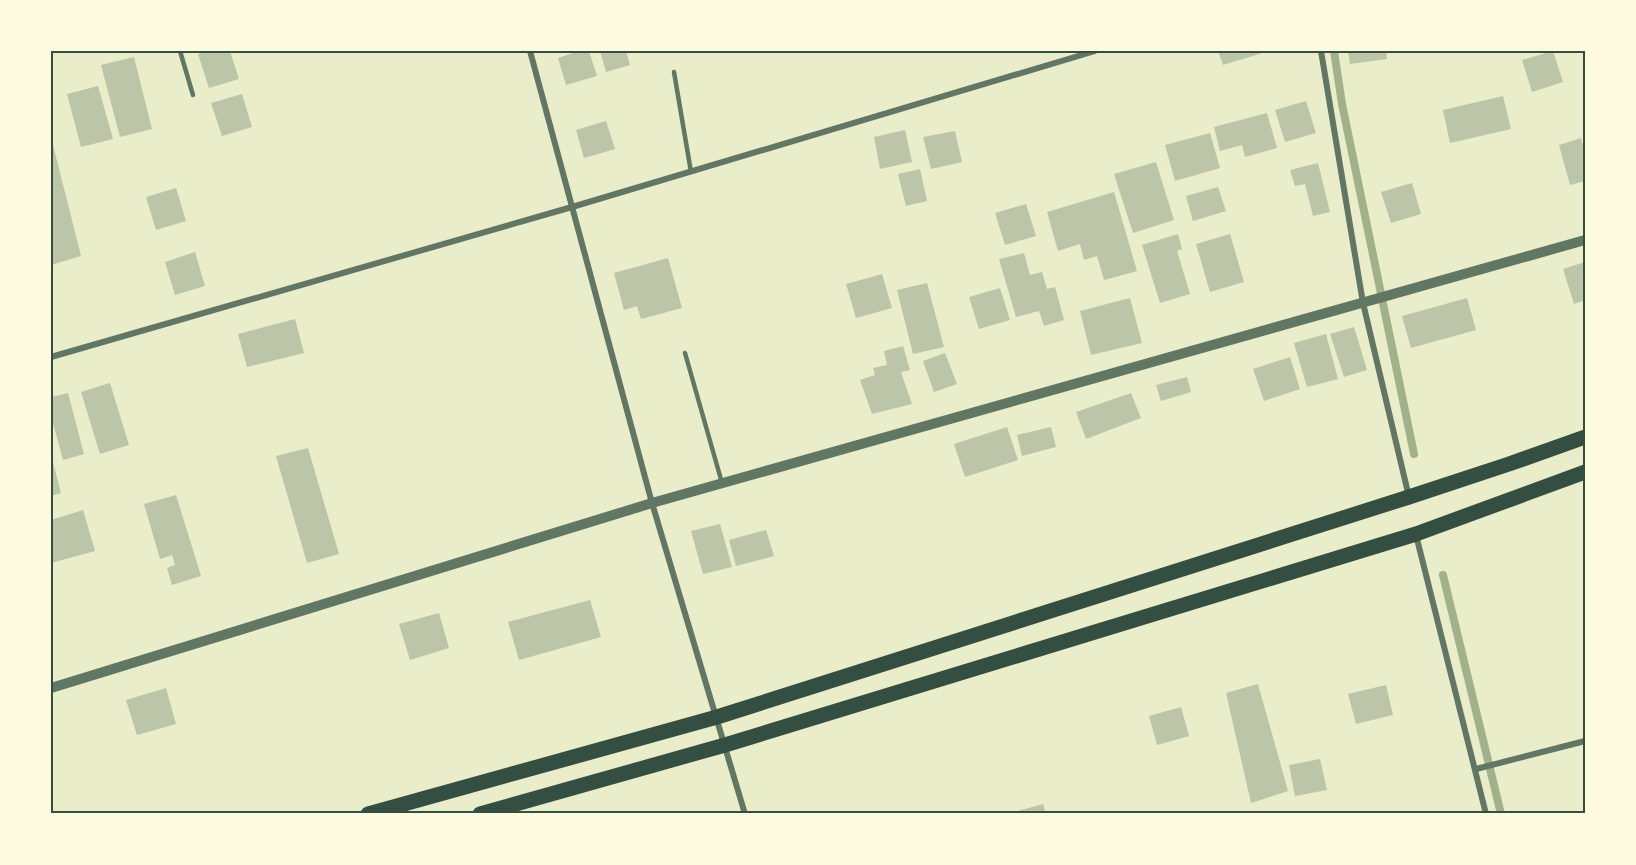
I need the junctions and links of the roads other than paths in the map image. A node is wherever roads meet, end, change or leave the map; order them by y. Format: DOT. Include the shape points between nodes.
graph roads {
  1 [pos="180,51"];
  2 [pos="530,51"];
  3 [pos="1095,51"];
  4 [pos="1321,51"];
  5 [pos="674,72"];
  6 [pos="193,95"];
  7 [pos="691,172"];
  8 [pos="572,207"];
  9 [pos="1585,240"];
  10 [pos="1364,302"];
  11 [pos="685,353"];
  12 [pos="51,357"];
  13 [pos="1585,437"];
  14 [pos="1585,472"];
  15 [pos="722,483"];
  16 [pos="1409,497"];
  17 [pos="652,503"];
  18 [pos="1416,534"];
  19 [pos="51,688"];
  20 [pos="717,717"];
  21 [pos="1585,741"];
  22 [pos="725,745"];
  23 [pos="1477,769"];
  24 [pos="368,814"];
  25 [pos="480,814"];
  26 [pos="745,814"];
  27 [pos="1486,814"];
  1 -- 6 [label="lane"];
  2 -- 8 [label="street"];
  3 -- 7 [label="street"];
  4 -- 10 [label="street"];
  5 -- 7 [label="lane"];
  7 -- 8 [label="street"];
  8 -- 12 [label="street"];
  8 -- 17 [label="street"];
  9 -- 10 [label="street"];
  10 -- 15 [label="street"];
  10 -- 16 [label="street"];
  11 -- 15 [label="lane"];
  13 -- 16 [label="main road"];
  14 -- 18 [label="main road"];
  15 -- 17 [label="street"];
  16 -- 20 [label="main road"];
  17 -- 19 [label="street"];
  17 -- 20 [label="street"];
  18 -- 22 [label="main road"];
  18 -- 23 [label="street"];
  20 -- 22 [label="street"];
  20 -- 24 [label="main road"];
  21 -- 23 [label="street"];
  22 -- 25 [label="main road"];
  22 -- 26 [label="street"];
  23 -- 27 [label="street"];
}
